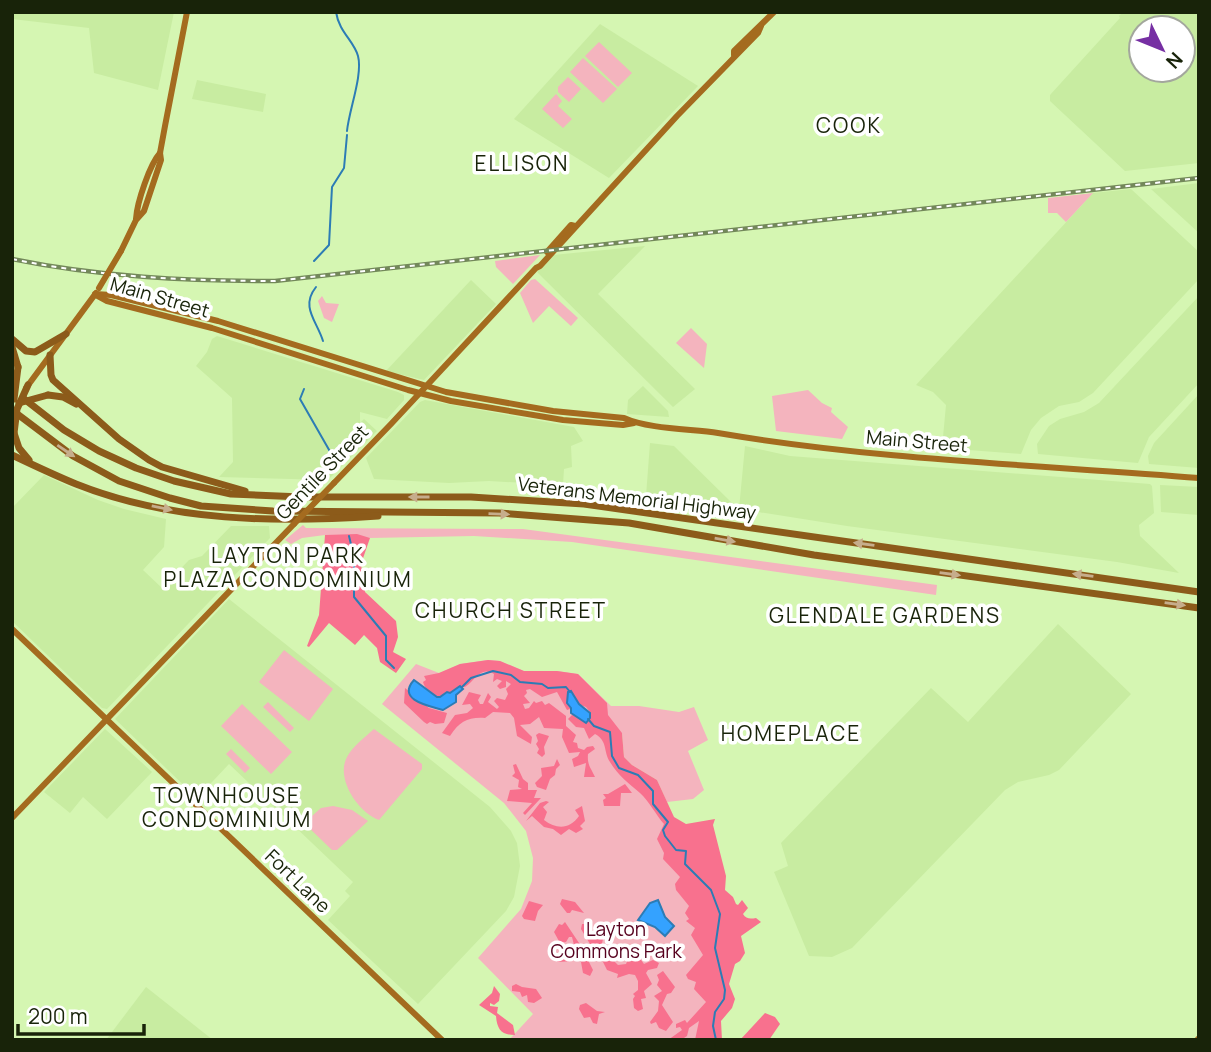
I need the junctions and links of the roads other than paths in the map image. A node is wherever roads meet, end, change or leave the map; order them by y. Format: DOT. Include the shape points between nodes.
graph roads {
  1 [pos="187,12"];
  2 [pos="774,12"];
  3 [pos="761,26"];
  4 [pos="735,55"];
  5 [pos="97,291"];
  6 [pos="66,334"];
  7 [pos="12,339"];
  8 [pos="12,347"];
  9 [pos="50,355"];
  10 [pos="30,383"];
  11 [pos="426,387"];
  12 [pos="12,388"];
  13 [pos="420,393"];
  14 [pos="14,403"];
  15 [pos="568,413"];
  16 [pos="538,416"];
  17 [pos="96,419"];
  18 [pos="634,423"];
  19 [pos="12,455"];
  20 [pos="37,466"];
  21 [pos="1199,478"];
  22 [pos="259,495"];
  23 [pos="431,512"];
  24 [pos="1199,592"];
  25 [pos="1199,608"];
  26 [pos="12,629"];
  27 [pos="106,720"];
  28 [pos="12,818"];
  29 [pos="442,1040"];
  1 -- 5 [label="main road, bridge" via="162,160 144,211"];
  2 -- 3 [label="main road, Gentile Street"];
  3 -- 4 [label="main road, Gentile Street"];
  3 -- 4 [label="main road, Gentile Street"];
  4 -- 11 [label="main road, Gentile Street" via="575,226 571,225"];
  5 -- 6 [label="main road"];
  5 -- 11 [label="main road, Main Street" via="218,321"];
  5 -- 13 [label="main road, Main Street" via="107,301 212,328"];
  6 -- 7 [label="highway" via="35,352 26,351"];
  6 -- 9 [label="main road"];
  8 -- 14 [label="highway, bridge" via="18,367"];
  9 -- 10 [label="main road"];
  9 -- 17 [label="highway" via="53,380"];
  10 -- 14 [label="highway, bridge"];
  11 -- 13 [label="main road, Gentile Street"];
  11 -- 15 [label="main road, Main Street"];
  12 -- 22 [label="highway, Veterans Memorial Highway" via="64,430 136,468 208,489"];
  13 -- 16 [label="main road, Main Street"];
  13 -- 27 [label="main road, Gentile Street, bridge"];
  14 -- 17 [label="highway, bridge" via="48,395 68,399"];
  14 -- 20 [label="highway, bridge" via="15,433 22,452"];
  14 -- 23 [label="highway, Veterans Memorial Highway, one-way" via="73,456 119,481 170,498 235,510"];
  15 -- 16 [label="main road"];
  15 -- 18 [label="main road, Main Street"];
  16 -- 18 [label="main road, Main Street"];
  17 -- 22 [label="highway" via="138,454 162,467"];
  18 -- 21 [label="main road, Main Street" via="813,448"];
  19 -- 20 [label="highway"];
  20 -- 23 [label="highway, one-way" via="96,491 195,514 333,519"];
  24 -- 22 [label="highway, Veterans Memorial Highway, one-way" via="584,504 471,497"];
  23 -- 25 [label="highway, Veterans Memorial Highway, one-way" via="629,523 814,555"];
  26 -- 27 [label="main road, Fort Lane"];
  27 -- 28 [label="main road, Gentile Street"];
  27 -- 29 [label="main road, Fort Lane"];
}
